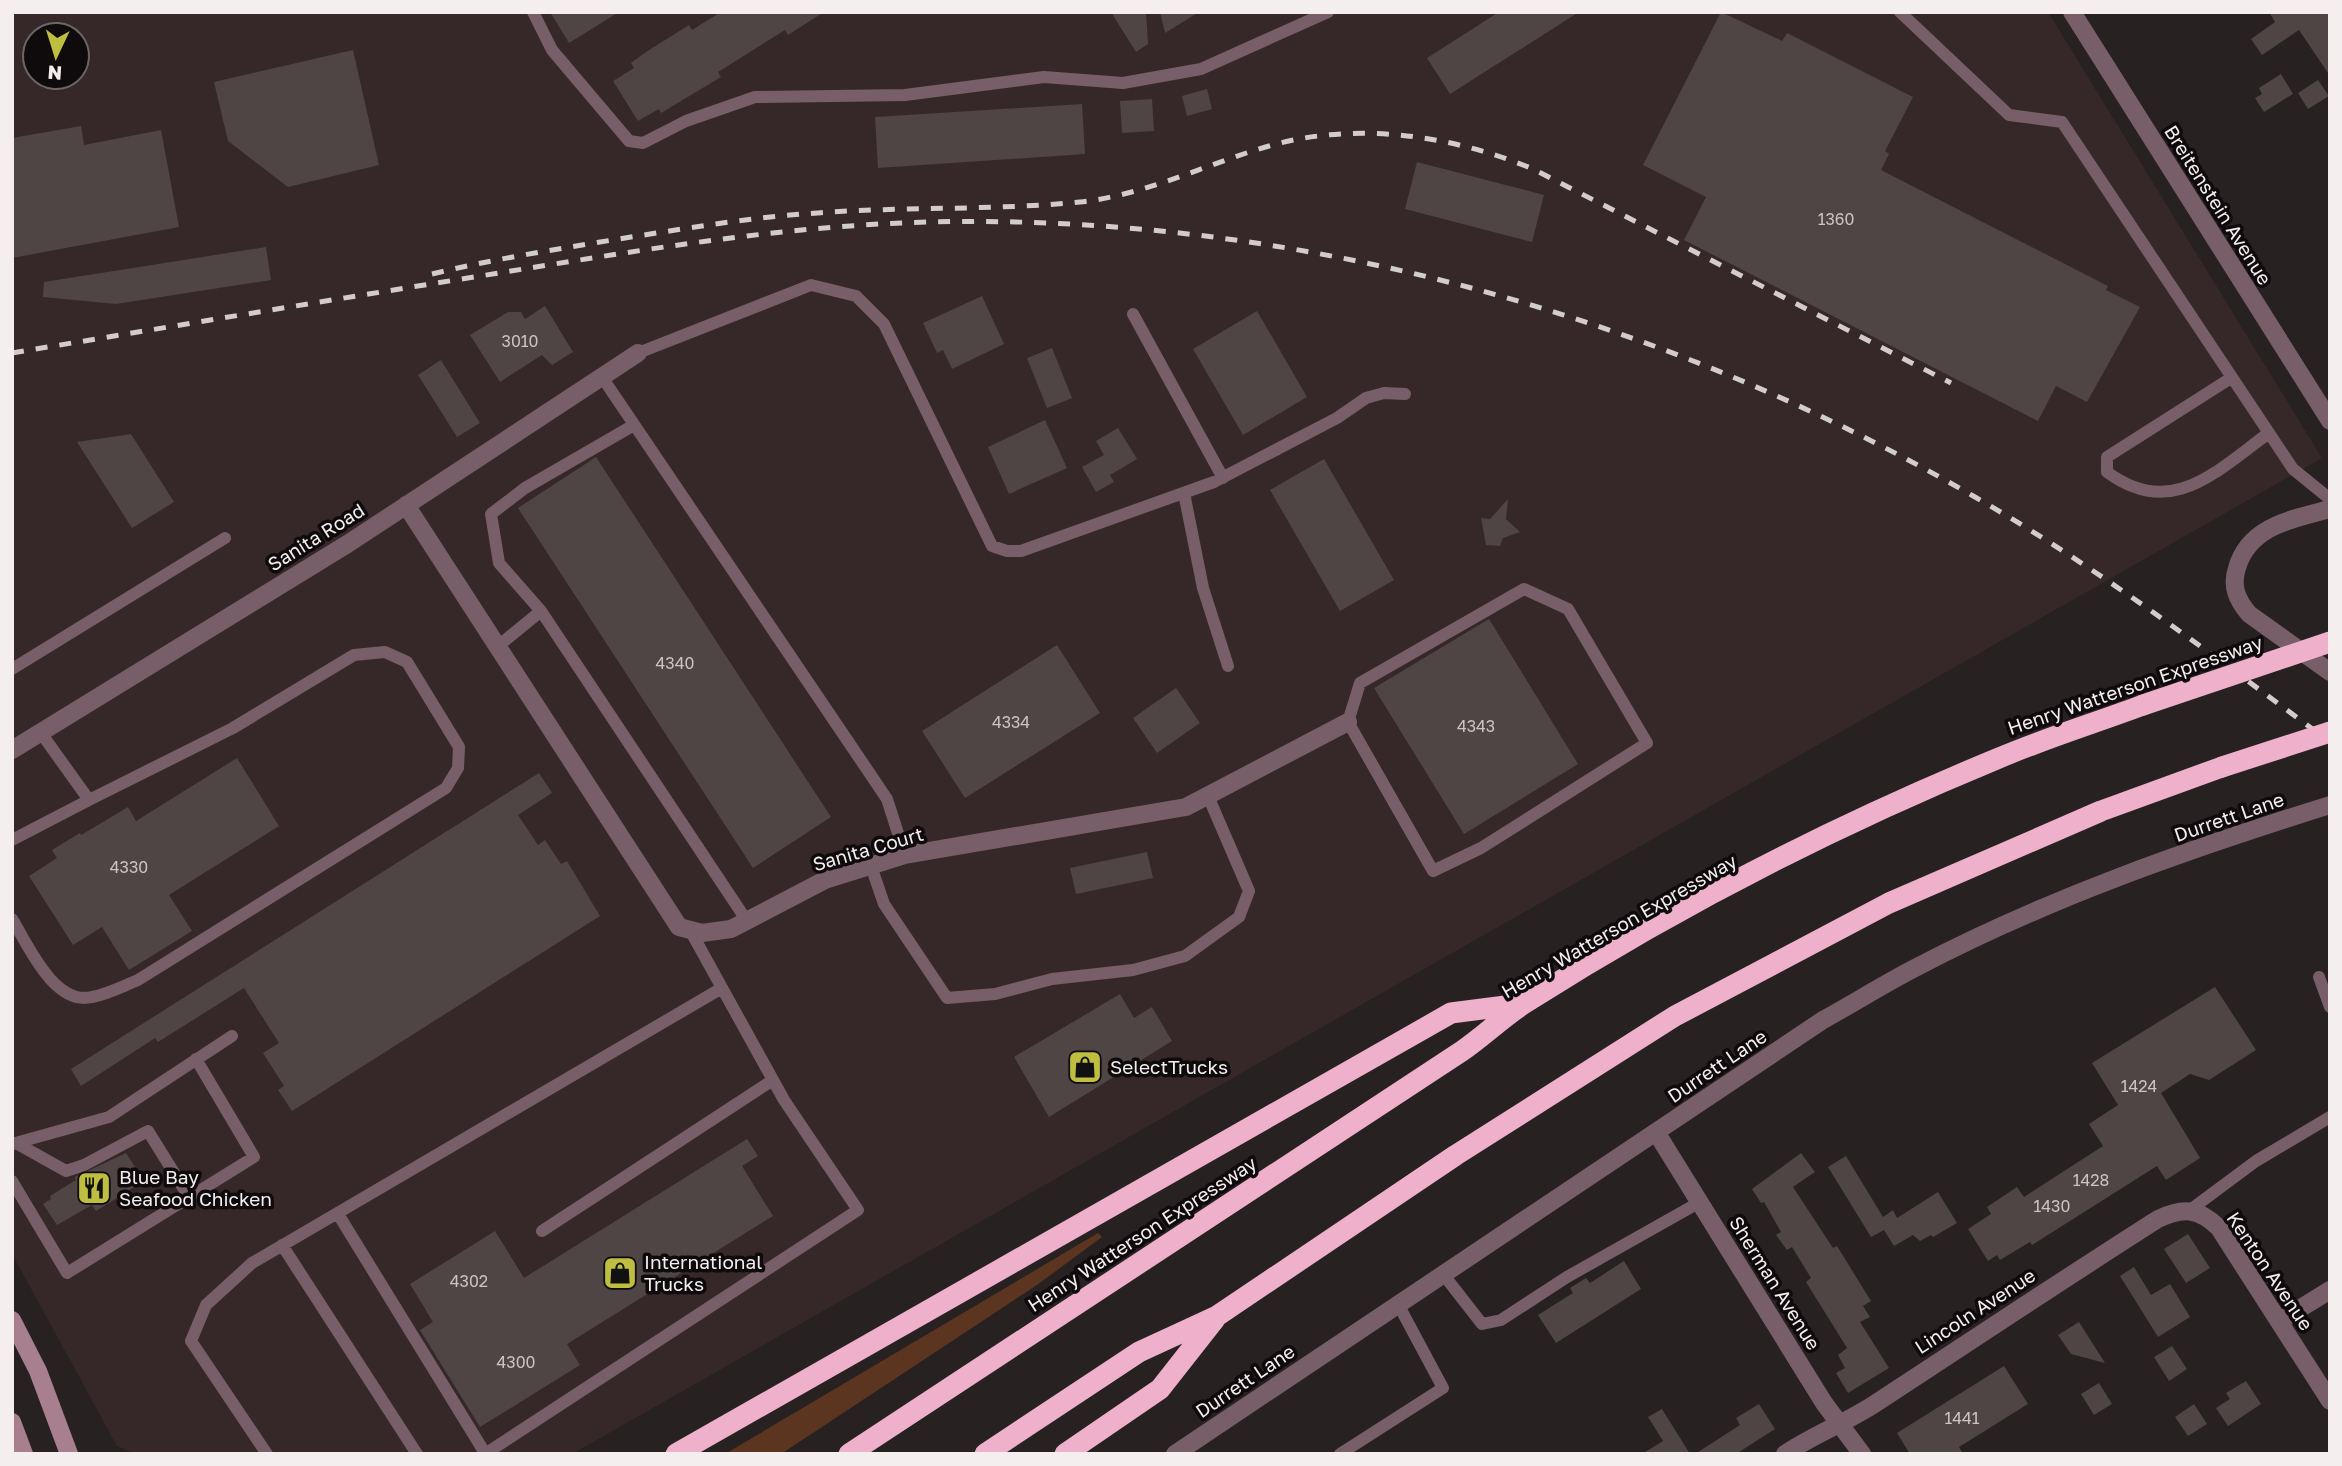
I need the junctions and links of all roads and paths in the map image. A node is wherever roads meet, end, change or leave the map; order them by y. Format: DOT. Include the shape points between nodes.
graph roads {
  1 [pos="533,12"];
  2 [pos="1328,12"];
  3 [pos="1900,12"];
  4 [pos="2071,12"];
  5 [pos="1133,314"];
  6 [pos="638,353"];
  7 [pos="602,377"];
  8 [pos="2231,378"];
  9 [pos="1405,394"];
  10 [pos="2330,421"];
  11 [pos="634,425"];
  12 [pos="2269,433"];
  13 [pos="1223,478"];
  14 [pos="1184,493"];
  15 [pos="2330,499"];
  16 [pos="405,505"];
  17 [pos="2330,509"];
  18 [pos="225,538"];
  19 [pos="541,611"];
  20 [pos="2330,642"];
  21 [pos="497,647"];
  22 [pos="1228,666"];
  23 [pos="12,669"];
  24 [pos="2330,672"];
  25 [pos="1348,722"];
  26 [pos="2330,732"];
  27 [pos="41,733"];
  28 [pos="12,750"];
  29 [pos="1208,796"];
  30 [pos="89,800"];
  31 [pos="2330,805"];
  32 [pos="12,840"];
  33 [pos="905,855"];
  34 [pos="870,866"];
  35 [pos="12,919"];
  36 [pos="747,921"];
  37 [pos="690,930"];
  38 [pos="2319,977"];
  39 [pos="722,988"];
  40 [pos="1523,1004"];
  41 [pos="2330,1007"];
  42 [pos="232,1036"];
  43 [pos="197,1059"];
  44 [pos="773,1080"];
  45 [pos="2330,1117"];
  46 [pos="1656,1132"];
  47 [pos="14,1143"];
  48 [pos="12,1181"];
  49 [pos="189,1197"];
  50 [pos="1700,1202"];
  51 [pos="2190,1210"];
  52 [pos="338,1213"];
  53 [pos="542,1231"];
  54 [pos="282,1245"];
  55 [pos="1443,1273"];
  56 [pos="2330,1290"];
  57 [pos="1398,1304"];
  58 [pos="1217,1316"];
  59 [pos="12,1320"];
  60 [pos="2280,1321"];
  61 [pos="2330,1401"];
  62 [pos="12,1422"];
  63 [pos="1839,1422"];
  64 [pos="24,1454"];
  65 [pos="69,1454"];
  66 [pos="267,1454"];
  67 [pos="417,1454"];
  68 [pos="485,1454"];
  69 [pos="676,1454"];
  70 [pos="849,1454"];
  71 [pos="985,1454"];
  72 [pos="1065,1454"];
  73 [pos="1175,1454"];
  74 [pos="1340,1454"];
  75 [pos="1785,1454"];
  76 [pos="1861,1454"];
  1 -- 2 [label="lane" via="552,50 629,141 643,143 686,121 755,97 905,96 1044,77 1123,83 1201,69"];
  3 -- 8 [label="lane" via="2009,115 2062,122"];
  4 -- 10 [label="street, Breitenstein Avenue"];
  5 -- 13 [label="lane"];
  6 -- 7 [label="street, Sanita Road"];
  6 -- 14 [label="lane" via="811,285 841,290 864,302 884,324 992,546 998,550 1021,551"];
  7 -- 11 [label="lane"];
  7 -- 16 [label="street, Sanita Road"];
  8 -- 12 [label="lane"];
  8 -- 12 [label="lane" via="2107,457 2107,472 2125,485 2159,494 2192,488"];
  9 -- 13 [label="lane" via="1366,398"];
  11 -- 19 [label="lane" via="524,488 491,514 499,563"];
  11 -- 33 [label="lane" via="887,799"];
  12 -- 15 [label="lane" via="2293,470"];
  13 -- 14 [label="lane"];
  14 -- 22 [label="lane" via="1203,588"];
  16 -- 21 [label="street"];
  16 -- 27 [label="street, Sanita Road"];
  17 -- 24 [label="street" via="2257,536 2240,557 2233,581 2243,607"];
  18 -- 23 [label="lane"];
  19 -- 21 [label="lane"];
  19 -- 36 [label="lane"];
  20 -- 40 [label="highway, Henry Watterson Expressway, bridge" via="2000,757 1815,840"];
  21 -- 37 [label="street" via="679,927"];
  25 -- 25 [label="lane" via="1360,683 1524,589 1568,609 1647,743 1482,848 1433,871"];
  25 -- 29 [label="street, Sanita Court"];
  26 -- 58 [label="highway, bridge" via="2222,767 1992,856 1768,965 1569,1082"];
  27 -- 28 [label="street, Sanita Road"];
  27 -- 30 [label="lane"];
  29 -- 33 [label="street, Sanita Court" via="1186,807 1130,819"];
  29 -- 34 [label="lane" via="1249,891 1239,916 1185,956 1133,970 947,998 884,904"];
  30 -- 32 [label="lane"];
  30 -- 35 [label="lane" via="233,728 354,655 384,652 407,662 459,747 458,768 446,788 138,980 89,998 64,992 45,975"];
  31 -- 46 [label="street, Durrett Lane" via="2090,890 1916,967 1823,1020"];
  33 -- 34 [label="street, Sanita Court"];
  34 -- 36 [label="street, Sanita Court" via="825,880"];
  36 -- 37 [label="street, Sanita Court" via="731,929"];
  37 -- 39 [label="lane"];
  38 -- 41 [label="lane"];
  39 -- 44 [label="lane"];
  39 -- 52 [label="lane"];
  40 -- 69 [label="highway" via="1451,1013"];
  40 -- 70 [label="highway, Henry Watterson Expressway" via="1462,1051"];
  42 -- 43 [label="lane"];
  43 -- 47 [label="lane" via="109,1117"];
  43 -- 49 [label="lane" via="254,1157"];
  44 -- 53 [label="lane"];
  44 -- 68 [label="lane" via="858,1210"];
  45 -- 51 [label="lane" via="2256,1161"];
  46 -- 50 [label="street, Sherman Avenue"];
  46 -- 55 [label="street, Durrett Lane"];
  47 -- 49 [label="lane" via="66,1171 148,1131"];
  48 -- 49 [label="lane" via="67,1273"];
  50 -- 55 [label="lane" via="1501,1320 1482,1324"];
  50 -- 63 [label="street, Sherman Avenue"];
  51 -- 60 [label="street, Kenton Avenue" via="2219,1228"];
  51 -- 63 [label="street, Lincoln Avenue" via="2158,1219 1870,1407"];
  52 -- 54 [label="lane"];
  52 -- 68 [label="lane"];
  54 -- 66 [label="lane" via="252,1263 206,1305 191,1341"];
  54 -- 67 [label="lane"];
  55 -- 57 [label="street, Durrett Lane"];
  56 -- 60 [label="street"];
  57 -- 73 [label="street, Durrett Lane"];
  57 -- 74 [label="lane" via="1443,1388"];
  58 -- 71 [label="highway" via="1139,1352"];
  58 -- 72 [label="highway" via="1160,1389"];
  59 -- 65 [label="main road" via="38,1371"];
  60 -- 61 [label="street, Kenton Avenue"];
  62 -- 64 [label="main road"];
  63 -- 75 [label="street, Lincoln Avenue"];
  63 -- 76 [label="street, Sherman Avenue"];
}
